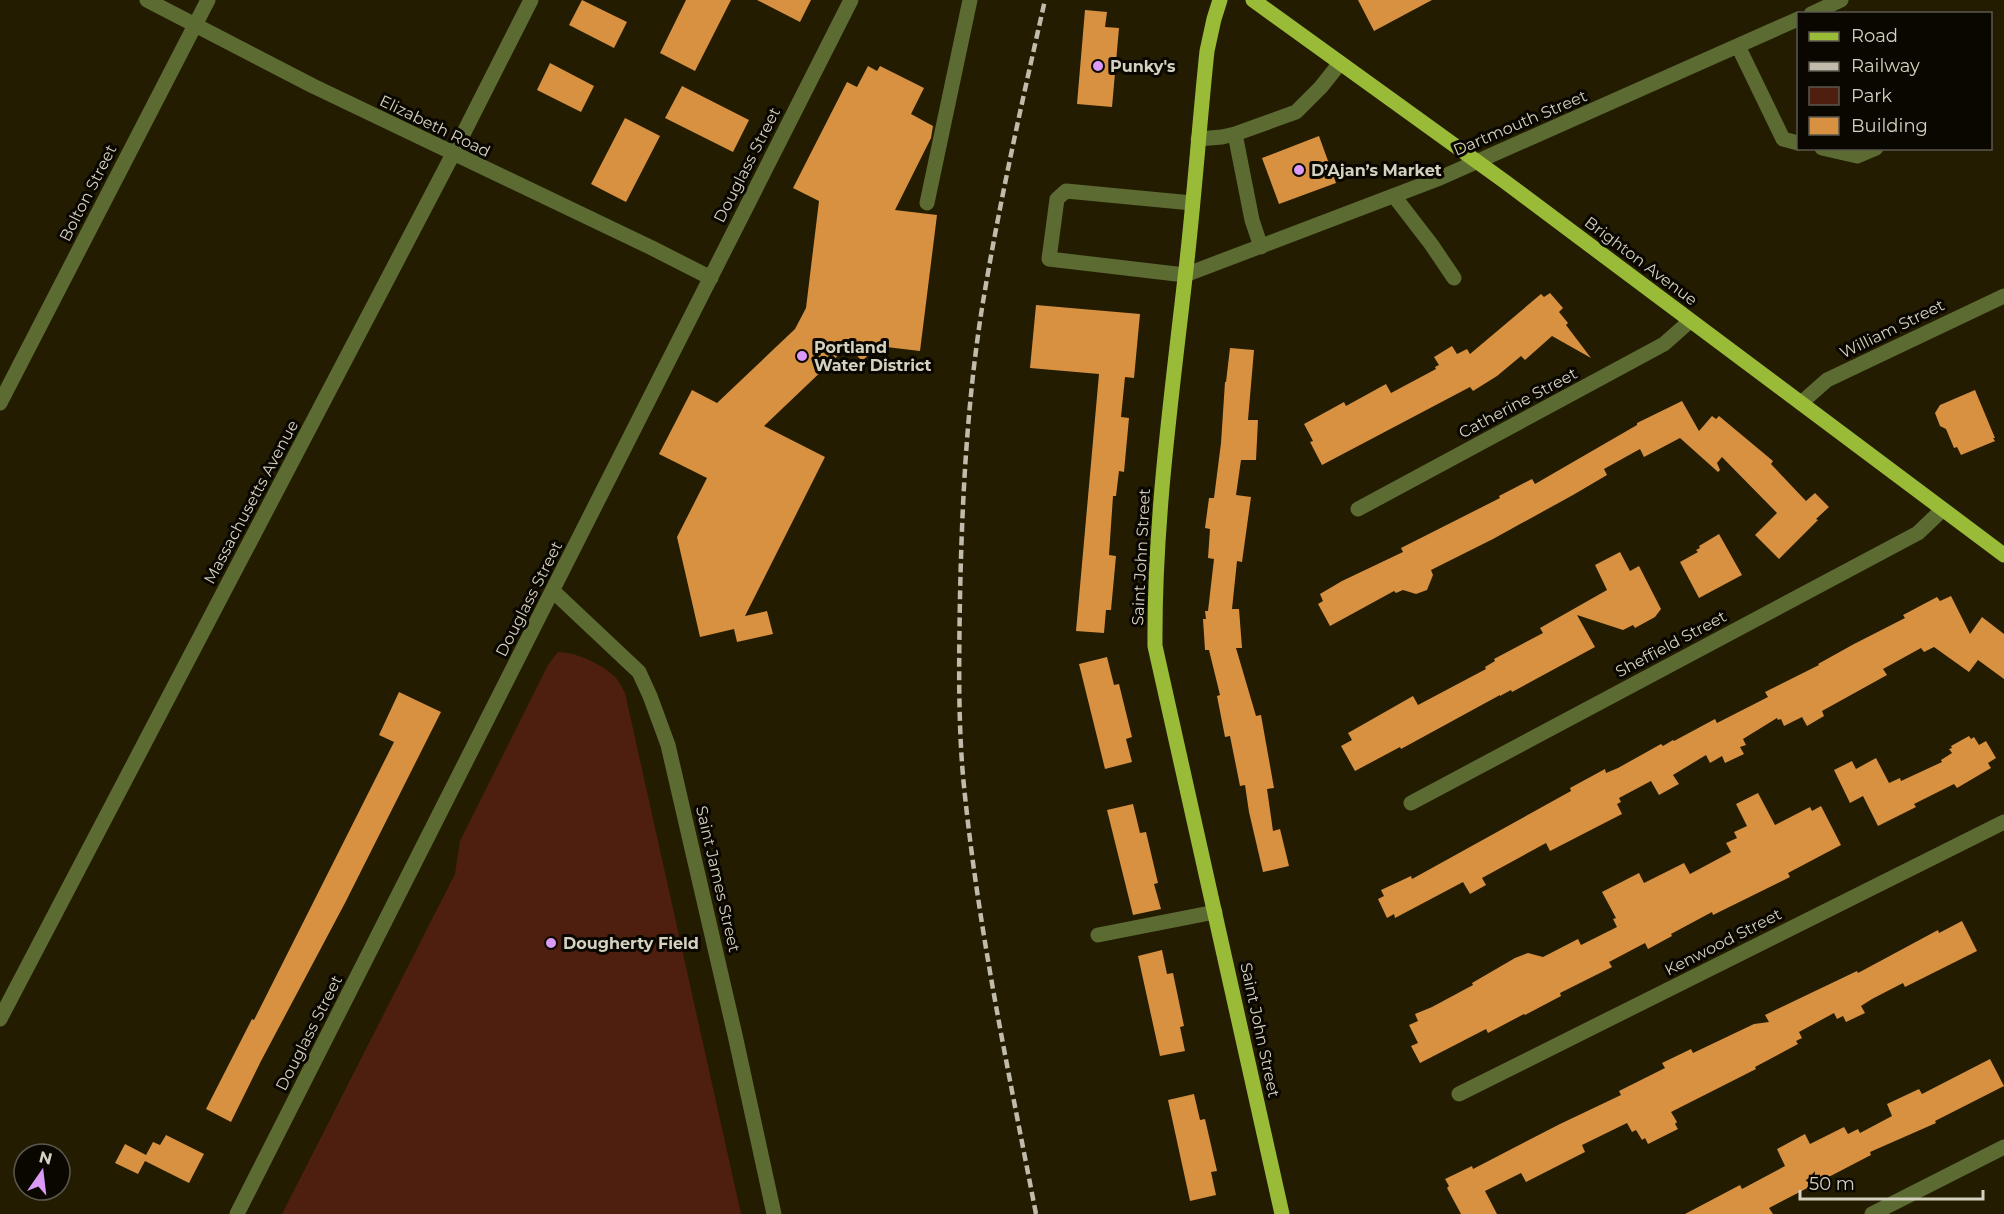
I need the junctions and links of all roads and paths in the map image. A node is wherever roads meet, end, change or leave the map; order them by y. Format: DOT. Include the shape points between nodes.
graph roads {
  1 [pos="147,0"];
  2 [pos="208,0"];
  3 [pos="531,0"];
  4 [pos="851,0"];
  5 [pos="970,0"];
  6 [pos="1220,0"];
  7 [pos="1253,0"];
  8 [pos="1841,0"];
  9 [pos="1815,12"];
  10 [pos="1797,19"];
  11 [pos="196,24"];
  12 [pos="1738,46"];
  13 [pos="1340,63"];
  14 [pos="1235,134"];
  15 [pos="1198,139"];
  16 [pos="1797,143"];
  17 [pos="1831,150"];
  18 [pos="1871,150"];
  19 [pos="453,154"];
  20 [pos="1476,161"];
  21 [pos="1394,196"];
  22 [pos="927,202"];
  23 [pos="1192,203"];
  24 [pos="1261,247"];
  25 [pos="1185,275"];
  26 [pos="711,278"];
  27 [pos="1454,278"];
  28 [pos="2004,296"];
  29 [pos="1690,321"];
  30 [pos="0,403"];
  31 [pos="1801,404"];
  32 [pos="1358,509"];
  33 [pos="1942,510"];
  34 [pos="2004,555"];
  35 [pos="553,591"];
  36 [pos="1411,803"];
  37 [pos="2004,822"];
  38 [pos="1215,912"];
  39 [pos="1098,935"];
  40 [pos="0,1020"];
  41 [pos="1459,1094"];
  42 [pos="2004,1147"];
  43 [pos="237,1214"];
  44 [pos="774,1214"];
  45 [pos="1282,1214"];
  46 [pos="1872,1214"];
  1 -- 11 [label="street, Elizabeth Road"];
  2 -- 11 [label="street, Bolton Street"];
  3 -- 19 [label="street, Massachusetts Avenue"];
  4 -- 26 [label="street, Douglass Street"];
  5 -- 22 [label="street"];
  6 -- 15 [label="main road, Saint John Street" via="1208,51"];
  7 -- 13 [label="main road, Brighton Avenue"];
  8 -- 9 [label="street"];
  10 -- 12 [label="street, Dartmouth Street"];
  11 -- 19 [label="street, Elizabeth Road"];
  11 -- 30 [label="street, Bolton Street"];
  12 -- 16 [label="street" via="1783,139"];
  12 -- 20 [label="street, Dartmouth Street"];
  13 -- 14 [label="street" via="1296,112"];
  13 -- 20 [label="main road, Brighton Avenue"];
  14 -- 15 [label="street"];
  14 -- 24 [label="street"];
  15 -- 23 [label="main road, Saint John Street"];
  17 -- 18 [label="street" via="1857,156"];
  19 -- 26 [label="street, Elizabeth Road"];
  19 -- 40 [label="street, Massachusetts Avenue"];
  20 -- 21 [label="street, Dartmouth Street"];
  20 -- 29 [label="main road, Brighton Avenue"];
  21 -- 24 [label="street, Dartmouth Street"];
  21 -- 27 [label="street"];
  23 -- 25 [label="main road, Saint John Street"];
  23 -- 25 [label="street" via="1066,191 1057,199 1048,259"];
  24 -- 25 [label="street, Dartmouth Street"];
  25 -- 38 [label="main road, Saint John Street" via="1157,539 1155,646"];
  26 -- 35 [label="street, Douglass Street"];
  28 -- 31 [label="street, William Street" via="1827,380"];
  29 -- 31 [label="main road, Brighton Avenue"];
  29 -- 32 [label="street, Catherine Street" via="1664,345"];
  31 -- 33 [label="main road, Brighton Avenue"];
  33 -- 34 [label="main road, Brighton Avenue"];
  33 -- 36 [label="street, Sheffield Street" via="1918,533"];
  35 -- 43 [label="street, Douglass Street"];
  35 -- 44 [label="street, Saint James Street" via="639,672 668,746"];
  37 -- 41 [label="street, Kenwood Street"];
  38 -- 39 [label="street"];
  38 -- 45 [label="main road, Saint John Street"];
  42 -- 46 [label="street"];
}
